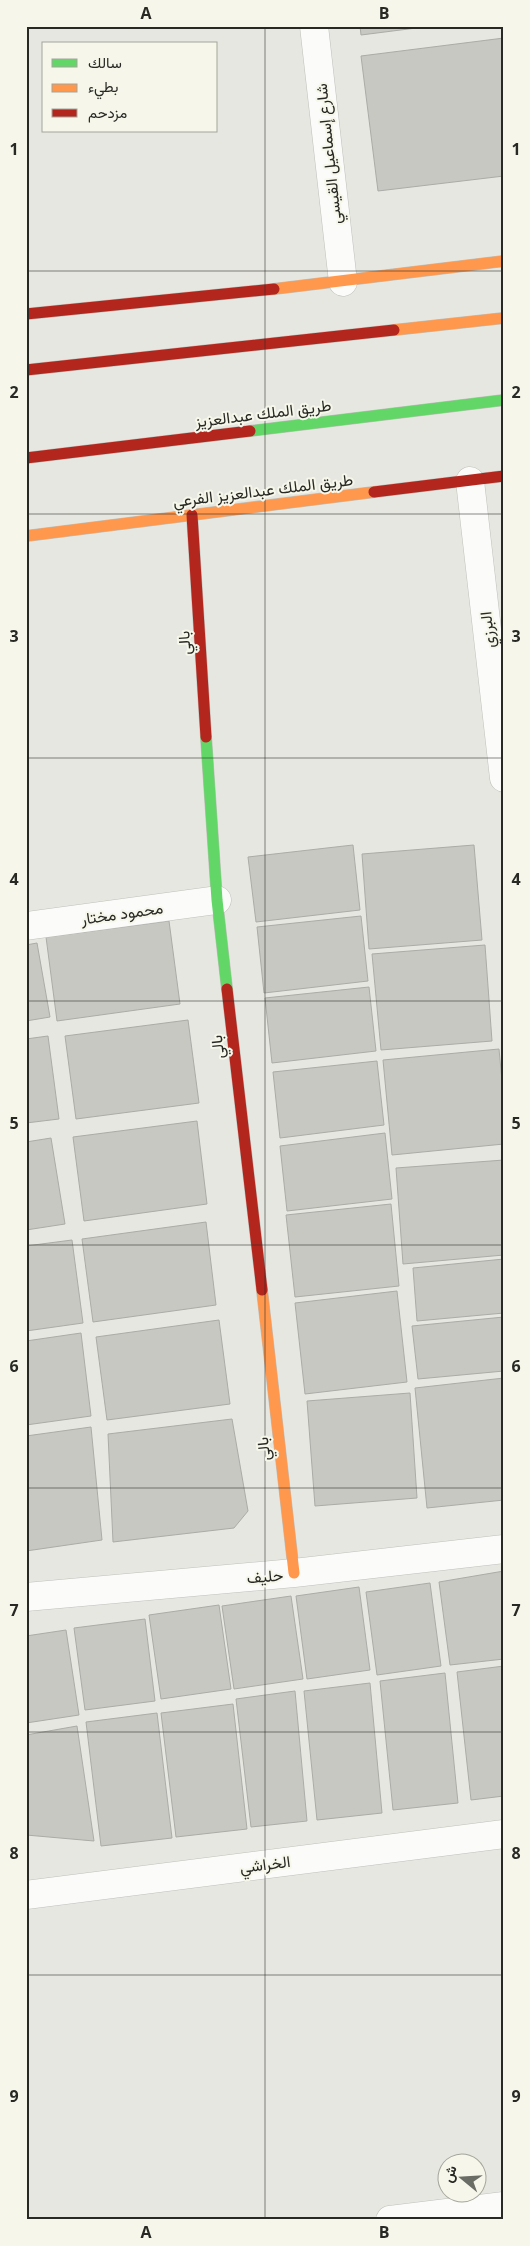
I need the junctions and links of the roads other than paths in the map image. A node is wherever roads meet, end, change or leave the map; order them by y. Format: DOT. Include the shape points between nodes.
graph roads {
  1 [pos="314,26"];
  2 [pos="504,261"];
  3 [pos="343,282"];
  4 [pos="26,314"];
  5 [pos="504,318"];
  6 [pos="26,370"];
  7 [pos="504,400"];
  8 [pos="26,458"];
  9 [pos="504,476"];
  10 [pos="470,481"];
  11 [pos="192,515"];
  12 [pos="26,536"];
  13 [pos="504,778"];
  14 [pos="217,900"];
  15 [pos="26,926"];
  16 [pos="504,1549"];
  17 [pos="294,1574"];
  18 [pos="26,1597"];
  19 [pos="504,1834"];
  20 [pos="26,1895"];
  21 [pos="504,2206"];
  22 [pos="390,2220"];
  1 -- 3 [label="street, شارع إسماعيل القيسي"];
  2 -- 3 [label="street"];
  3 -- 4 [label="street"];
  5 -- 6 [label="street"];
  7 -- 8 [label="street, طريق الملك عبدالعزيز"];
  9 -- 10 [label="street, طريق الملك عبدالعزيز الفرعي"];
  10 -- 11 [label="street, طريق الملك عبدالعزيز الفرعي"];
  10 -- 13 [label="street, البرزي"];
  11 -- 12 [label="street, طريق الملك عبدالعزيز الفرعي"];
  11 -- 14 [label="street, بالي"];
  14 -- 15 [label="street, محمود مختار"];
  14 -- 17 [label="street, بالي"];
  16 -- 17 [label="street, حليف"];
  17 -- 18 [label="street, حليف"];
  19 -- 20 [label="street, الخراشي"];
  21 -- 22 [label="street"];
}
